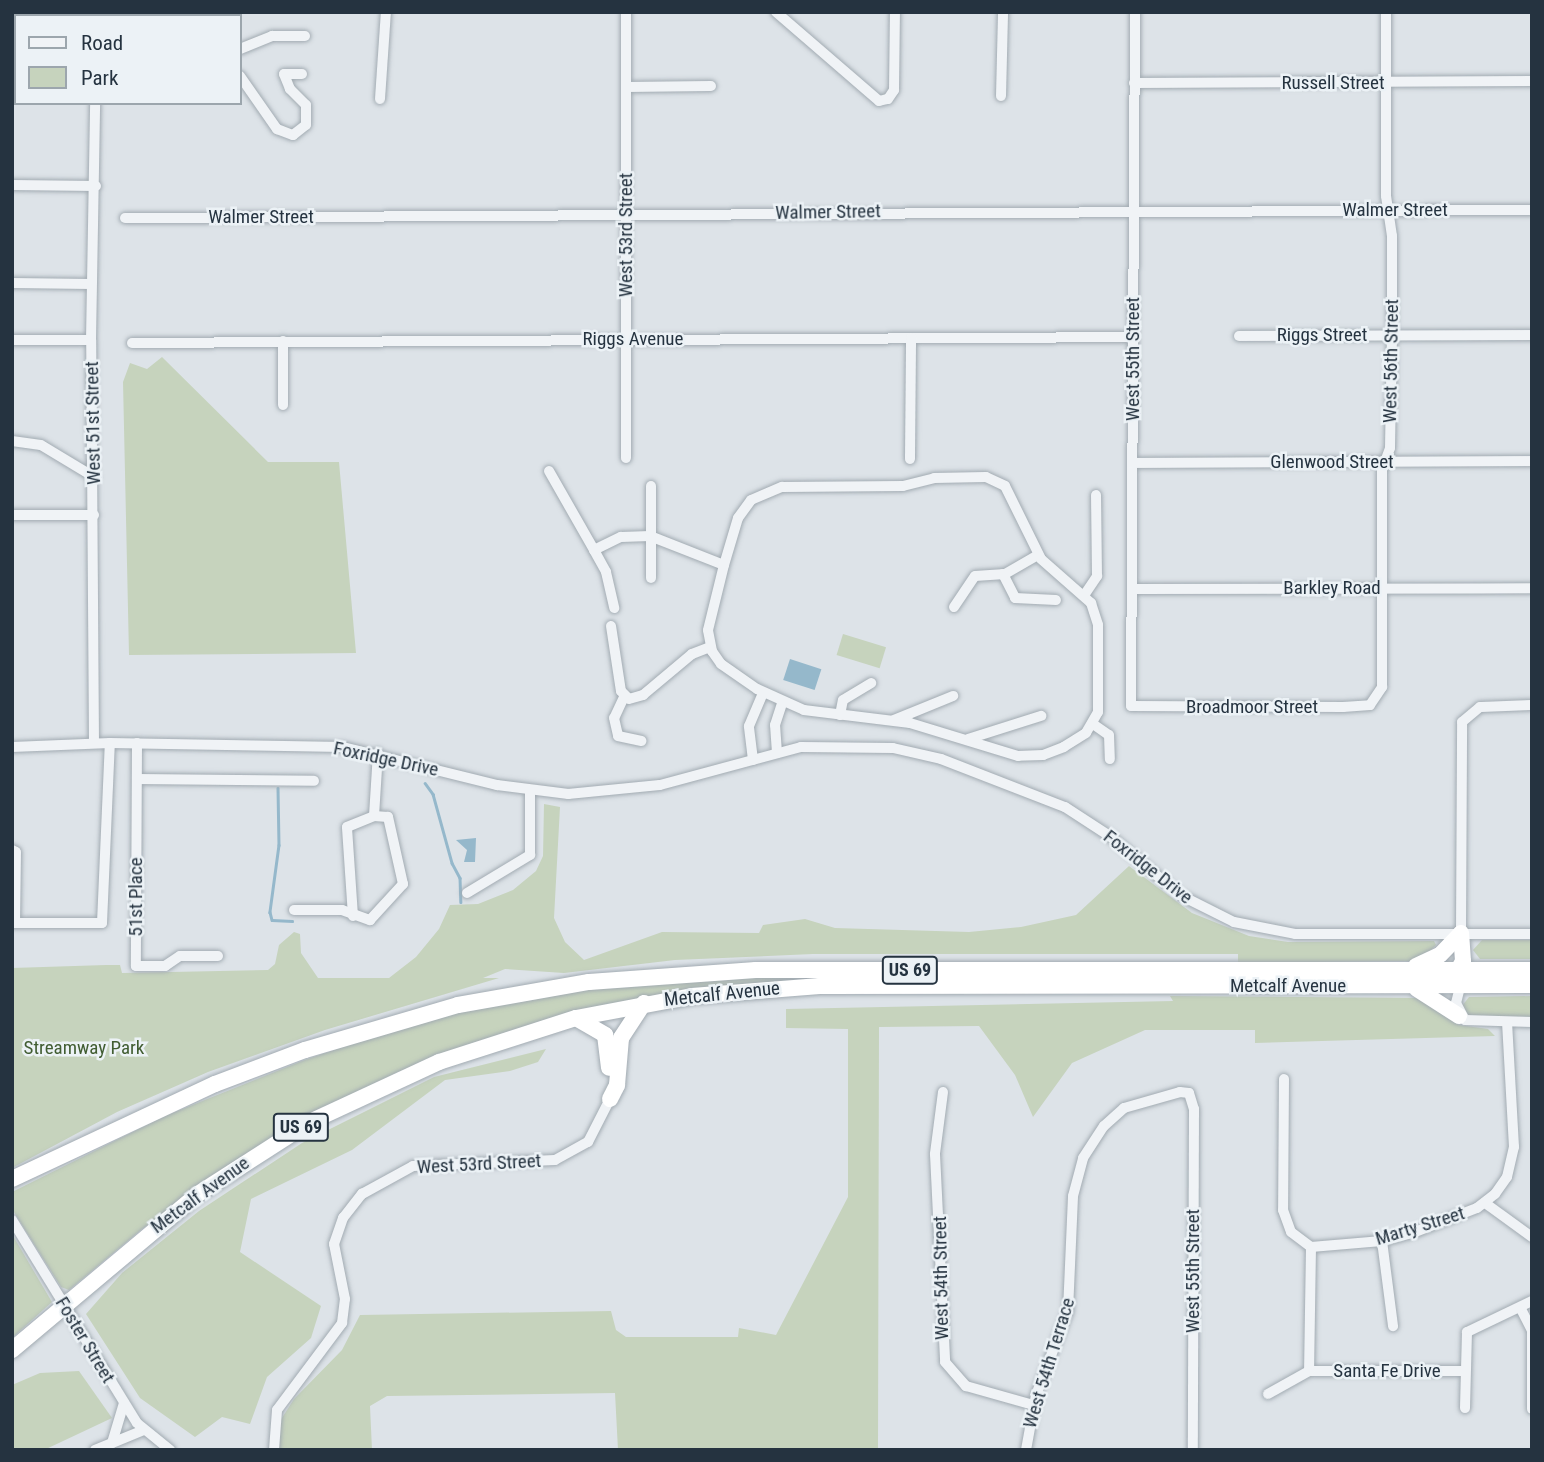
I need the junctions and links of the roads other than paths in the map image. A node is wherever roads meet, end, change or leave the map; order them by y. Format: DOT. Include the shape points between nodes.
graph roads {
  1 [pos="386,12"];
  2 [pos="626,12"];
  3 [pos="776,12"];
  4 [pos="895,12"];
  5 [pos="1003,12"];
  6 [pos="1135,12"];
  7 [pos="1386,12"];
  8 [pos="305,36"];
  9 [pos="242,48"];
  10 [pos="302,74"];
  11 [pos="242,79"];
  12 [pos="1532,81"];
  13 [pos="1134,83"];
  14 [pos="1386,83"];
  15 [pos="711,86"];
  16 [pos="626,87"];
  17 [pos="1001,96"];
  18 [pos="380,99"];
  19 [pos="96,105"];
  20 [pos="12,185"];
  21 [pos="96,186"];
  22 [pos="1133,209"];
  23 [pos="1389,210"];
  24 [pos="1532,210"];
  25 [pos="626,214"];
  26 [pos="125,218"];
  27 [pos="12,283"];
  28 [pos="92,284"];
  29 [pos="1392,334"];
  30 [pos="1239,335"];
  31 [pos="1532,335"];
  32 [pos="1133,337"];
  33 [pos="911,338"];
  34 [pos="625,339"];
  35 [pos="12,340"];
  36 [pos="91,340"];
  37 [pos="283,341"];
  38 [pos="132,343"];
  39 [pos="284,405"];
  40 [pos="12,442"];
  41 [pos="94,456"];
  42 [pos="626,458"];
  43 [pos="910,459"];
  44 [pos="1386,461"];
  45 [pos="1532,461"];
  46 [pos="1132,463"];
  47 [pos="72,464"];
  48 [pos="549,471"];
  49 [pos="94,477"];
  50 [pos="651,486"];
  51 [pos="1096,495"];
  52 [pos="12,515"];
  53 [pos="94,515"];
  54 [pos="650,536"];
  55 [pos="594,550"];
  56 [pos="1038,555"];
  57 [pos="724,565"];
  58 [pos="1003,575"];
  59 [pos="651,578"];
  60 [pos="1381,588"];
  61 [pos="1532,588"];
  62 [pos="1132,589"];
  63 [pos="1085,594"];
  64 [pos="1056,600"];
  65 [pos="954,607"];
  66 [pos="614,608"];
  67 [pos="611,626"];
  68 [pos="710,647"];
  69 [pos="871,683"];
  70 [pos="763,693"];
  71 [pos="953,696"];
  72 [pos="624,697"];
  73 [pos="782,703"];
  74 [pos="1372,704"];
  75 [pos="1532,705"];
  76 [pos="1131,706"];
  77 [pos="840,715"];
  78 [pos="1041,716"];
  79 [pos="893,720"];
  80 [pos="1093,724"];
  81 [pos="968,739"];
  82 [pos="640,741"];
  83 [pos="93,743"];
  84 [pos="110,743"];
  85 [pos="137,743"];
  86 [pos="12,747"];
  87 [pos="378,753"];
  88 [pos="777,753"];
  89 [pos="1110,759"];
  90 [pos="753,760"];
  91 [pos="137,779"];
  92 [pos="314,781"];
  93 [pos="530,790"];
  94 [pos="374,816"];
  95 [pos="12,850"];
  96 [pos="467,893"];
  97 [pos="294,910"];
  98 [pos="353,916"];
  99 [pos="14,923"];
  100 [pos="1461,933"];
  101 [pos="1532,934"];
  102 [pos="218,956"];
  103 [pos="1462,969"];
  104 [pos="1532,970"];
  105 [pos="1407,977"];
  106 [pos="1532,978"];
  107 [pos="1532,985"];
  108 [pos="1324,986"];
  109 [pos="1460,987"];
  110 [pos="644,1003"];
  111 [pos="1459,1016"];
  112 [pos="576,1018"];
  113 [pos="1507,1022"];
  114 [pos="1532,1022"];
  115 [pos="1284,1079"];
  116 [pos="943,1092"];
  117 [pos="1189,1093"];
  118 [pos="610,1099"];
  119 [pos="12,1179"];
  120 [pos="1485,1203"];
  121 [pos="12,1220"];
  122 [pos="1532,1237"];
  123 [pos="1382,1241"];
  124 [pos="1311,1247"];
  125 [pos="1528,1302"];
  126 [pos="65,1306"];
  127 [pos="1393,1326"];
  128 [pos="12,1350"];
  129 [pos="1309,1371"];
  130 [pos="1465,1371"];
  131 [pos="1268,1394"];
  132 [pos="124,1403"];
  133 [pos="1033,1405"];
  134 [pos="1465,1408"];
  135 [pos="1532,1409"];
  136 [pos="144,1430"];
  137 [pos="112,1443"];
  138 [pos="95,1450"];
  139 [pos="170,1450"];
  140 [pos="274,1450"];
  141 [pos="1026,1450"];
  142 [pos="1193,1450"];
  1 -- 18 [label="street"];
  2 -- 16 [label="street, West 53rd Street"];
  3 -- 4 [label="street" via="862,90 875,100 887,100 894,86"];
  5 -- 17 [label="street"];
  6 -- 13 [label="street, West 55th Street"];
  7 -- 14 [label="street, West 56th Street"];
  8 -- 9 [label="street" via="272,36"];
  10 -- 11 [label="street" via="284,74 290,89 306,105 306,125 293,135 276,129"];
  12 -- 14 [label="street, Russell Street"];
  13 -- 14 [label="street, Russell Street"];
  13 -- 22 [label="street, West 55th Street"];
  14 -- 23 [label="street, West 56th Street"];
  15 -- 16 [label="street"];
  16 -- 25 [label="street, West 53rd Street"];
  19 -- 21 [label="street, West 51st Street"];
  20 -- 21 [label="street"];
  21 -- 28 [label="street, West 51st Street"];
  22 -- 23 [label="street, Walmer Street"];
  22 -- 25 [label="street, Walmer Street"];
  22 -- 32 [label="street, West 55th Street"];
  23 -- 24 [label="street, Walmer Street"];
  23 -- 29 [label="street, West 56th Street"];
  25 -- 26 [label="street, Walmer Street"];
  25 -- 34 [label="street, West 53rd Street"];
  27 -- 28 [label="street"];
  28 -- 36 [label="street, West 51st Street"];
  29 -- 30 [label="street, Riggs Street"];
  29 -- 31 [label="street, Riggs Street"];
  29 -- 44 [label="street, West 56th Street"];
  32 -- 33 [label="street, Riggs Avenue"];
  32 -- 46 [label="street, West 55th Street"];
  33 -- 34 [label="street, Riggs Avenue"];
  33 -- 43 [label="street"];
  34 -- 37 [label="street, Riggs Avenue"];
  34 -- 42 [label="street, West 53rd Street"];
  35 -- 36 [label="street"];
  36 -- 41 [label="street, West 51st Street"];
  37 -- 38 [label="street, Riggs Avenue"];
  37 -- 39 [label="street"];
  40 -- 47 [label="street" via="41,445"];
  41 -- 47 [label="street"];
  41 -- 49 [label="street, West 51st Street"];
  44 -- 45 [label="street, Glenwood Street"];
  44 -- 46 [label="street, Glenwood Street"];
  44 -- 60 [label="street, West 56th Street" via="1382,470"];
  46 -- 62 [label="street, West 55th Street"];
  47 -- 49 [label="street"];
  48 -- 55 [label="street"];
  49 -- 53 [label="street, West 51st Street"];
  50 -- 54 [label="street"];
  51 -- 63 [label="street" via="1097,576"];
  52 -- 53 [label="street"];
  53 -- 83 [label="street, West 51st Street"];
  54 -- 55 [label="street" via="621,537"];
  54 -- 57 [label="street"];
  54 -- 59 [label="street"];
  55 -- 66 [label="street" via="606,572"];
  56 -- 57 [label="street" via="1005,486 986,477 934,478 906,486 793,486 765,492 741,511"];
  56 -- 58 [label="street"];
  56 -- 63 [label="street"];
  57 -- 68 [label="street" via="708,630"];
  58 -- 64 [label="street" via="1015,598"];
  58 -- 65 [label="street" via="975,576"];
  60 -- 61 [label="street, Barkley Road"];
  60 -- 62 [label="street, Barkley Road"];
  60 -- 74 [label="street, West 56th Street" via="1382,689"];
  62 -- 76 [label="street, West 55th Street"];
  63 -- 80 [label="street" via="1098,625 1098,712"];
  67 -- 72 [label="street"];
  68 -- 70 [label="street" via="721,664"];
  68 -- 72 [label="street" via="692,654 639,698"];
  69 -- 77 [label="street" via="843,699"];
  70 -- 73 [label="street"];
  70 -- 90 [label="street" via="749,726"];
  71 -- 79 [label="street"];
  72 -- 82 [label="street" via="614,718 618,736"];
  73 -- 77 [label="street"];
  73 -- 88 [label="street" via="775,725"];
  74 -- 76 [label="street, Broadmoor Street"];
  75 -- 100 [label="street" via="1483,706 1467,714 1461,733"];
  77 -- 79 [label="street"];
  78 -- 81 [label="street"];
  79 -- 81 [label="street"];
  80 -- 81 [label="street" via="1073,743 1034,757 1009,755"];
  80 -- 89 [label="street" via="1109,735"];
  83 -- 84 [label="street, Foxridge Drive"];
  83 -- 86 [label="street, Foxridge Drive"];
  84 -- 85 [label="street, Foxridge Drive"];
  84 -- 99 [label="street" via="102,923"];
  85 -- 87 [label="street, Foxridge Drive" via="298,744"];
  85 -- 91 [label="street, 51st Place"];
  87 -- 93 [label="street, Foxridge Drive"];
  87 -- 94 [label="street"];
  88 -- 90 [label="street, Foxridge Drive"];
  88 -- 100 [label="street, Foxridge Drive" via="807,747 893,748 1002,781 1079,814 1202,909 1256,928 1295,934"];
  90 -- 93 [label="street, Foxridge Drive" via="630,790"];
  91 -- 92 [label="street"];
  91 -- 102 [label="street, 51st Place" via="136,966 165,966 180,956"];
  93 -- 96 [label="street" via="530,855"];
  94 -- 98 [label="street" via="347,827"];
  94 -- 98 [label="street" via="388,817 388,833 404,880 370,920"];
  95 -- 99 [label="street" via="16,852"];
  97 -- 98 [label="street" via="342,910"];
  100 -- 101 [label="street, Foxridge Drive"];
  100 -- 103 [label="highway"];
  100 -- 105 [label="highway" via="1440,955"];
  103 -- 104 [label="highway, Metcalf Avenue / US 69"];
  103 -- 105 [label="highway, Metcalf Avenue / US 69"];
  103 -- 108 [label="highway" via="1447,977 1385,978"];
  105 -- 108 [label="highway, Metcalf Avenue / US 69"];
  105 -- 109 [label="highway, Metcalf Avenue / US 69"];
  105 -- 111 [label="highway"];
  105 -- 119 [label="highway, Metcalf Avenue / US 69" via="757,970 577,984 458,1005 305,1050 202,1089"];
  106 -- 109 [label="highway" via="1480,978"];
  107 -- 109 [label="highway, Metcalf Avenue / US 69"];
  108 -- 110 [label="highway, Metcalf Avenue / US 69" via="821,986"];
  109 -- 111 [label="street"];
  110 -- 112 [label="highway, Metcalf Avenue / US 69"];
  110 -- 118 [label="highway" via="621,1038 617,1085"];
  111 -- 113 [label="street" via="1477,1023"];
  112 -- 118 [label="highway" via="599,1028 608,1041"];
  112 -- 126 [label="highway, Metcalf Avenue / US 69" via="439,1062 310,1122 198,1194"];
  113 -- 114 [label="street"];
  113 -- 120 [label="street" via="1513,1158 1507,1177"];
  115 -- 124 [label="street" via="1283,1210 1291,1232"];
  116 -- 133 [label="street, West 54th Street" via="936,1153 945,1362 966,1385"];
  117 -- 133 [label="street, West 54th Terrace" via="1124,1108 1104,1126 1083,1158 1073,1196 1068,1311"];
  117 -- 142 [label="street, West 55th Street" via="1194,1109"];
  118 -- 140 [label="street, West 53rd Street" via="588,1142 555,1160 413,1166 362,1194 343,1218 334,1244 345,1299 342,1323 277,1410"];
  120 -- 122 [label="street"];
  120 -- 123 [label="street, Marty Street"];
  121 -- 126 [label="street, Foster Street"];
  123 -- 124 [label="street, Marty Street"];
  123 -- 127 [label="street"];
  124 -- 129 [label="street"];
  125 -- 130 [label="street" via="1467,1332"];
  125 -- 135 [label="street"];
  126 -- 128 [label="highway, Metcalf Avenue / US 69"];
  126 -- 132 [label="street, Foster Street"];
  129 -- 130 [label="street, Santa Fe Drive"];
  129 -- 131 [label="street"];
  130 -- 134 [label="street"];
  132 -- 136 [label="street, Foster Street"];
  132 -- 137 [label="street"];
  133 -- 141 [label="street, West 54th Terrace"];
  136 -- 137 [label="street"];
  136 -- 139 [label="street, Foster Street"];
  137 -- 138 [label="street"];
}
